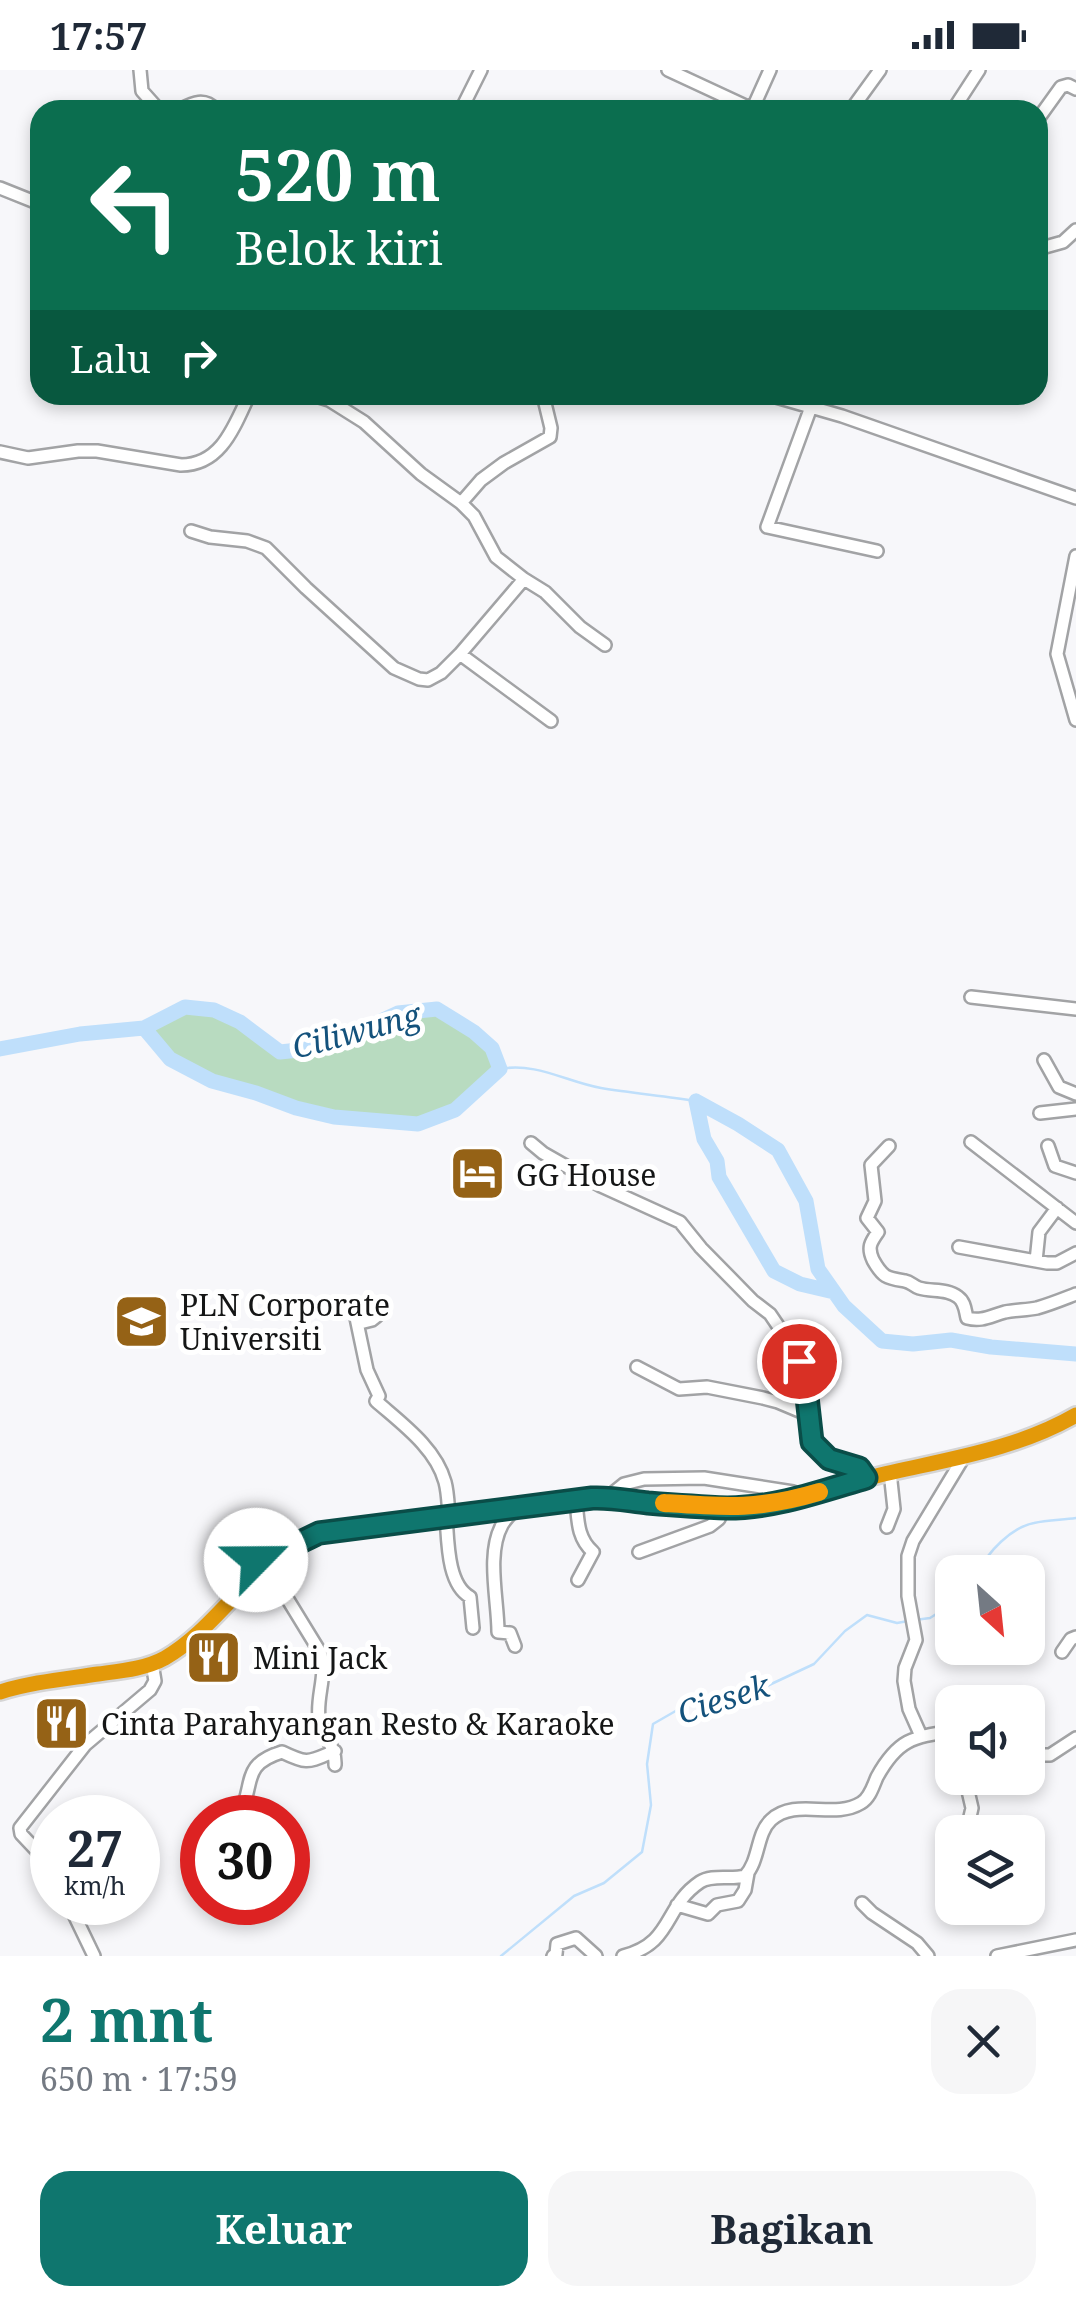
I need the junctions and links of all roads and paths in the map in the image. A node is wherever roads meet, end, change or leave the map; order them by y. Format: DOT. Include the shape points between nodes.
graph roads {
  1 [pos="140,70"];
  2 [pos="482,70"];
  3 [pos="668,70"];
  4 [pos="771,70"];
  5 [pos="880,70"];
  6 [pos="980,70"];
  7 [pos="1076,89"];
  8 [pos="150,100"];
  9 [pos="466,100"];
  10 [pos="731,100"];
  11 [pos="757,100"];
  12 [pos="858,100"];
  13 [pos="959,100"];
  14 [pos="1048,106"];
  15 [pos="0,188"];
  16 [pos="30,200"];
  17 [pos="1076,230"];
  18 [pos="1048,246"];
  19 [pos="244,405"];
  20 [pos="337,405"];
  21 [pos="546,405"];
  22 [pos="804,405"];
  23 [pos="811,407"];
  24 [pos="0,452"];
  25 [pos="1076,498"];
  26 [pos="461,503"];
  27 [pos="191,530"];
  28 [pos="877,552"];
  29 [pos="1076,556"];
  30 [pos="524,579"];
  31 [pos="605,645"];
  32 [pos="460,654"];
  33 [pos="1076,720"];
  34 [pos="552,721"];
  35 [pos="971,996"];
  36 [pos="1076,1009"];
  37 [pos="1044,1060"];
  38 [pos="1076,1094"];
  39 [pos="1076,1109"];
  40 [pos="1040,1114"];
  41 [pos="971,1142"];
  42 [pos="531,1143"];
  43 [pos="889,1146"];
  44 [pos="1048,1146"];
  45 [pos="1076,1174"];
  46 [pos="1057,1208"];
  47 [pos="1076,1223"];
  48 [pos="958,1248"];
  49 [pos="1076,1253"];
  50 [pos="1036,1261"];
  51 [pos="1076,1294"];
  52 [pos="356,1317"];
  53 [pos="637,1367"];
  54 [pos="1075,1411"];
  55 [pos="809,1415"];
  56 [pos="965,1455"];
  57 [pos="890,1472"];
  58 [pos="866,1478"];
  59 [pos="793,1492"];
  60 [pos="608,1498"];
  61 [pos="576,1500"];
  62 [pos="518,1506"];
  63 [pos="722,1508"];
  64 [pos="448,1516"];
  65 [pos="887,1527"];
  66 [pos="232,1533"];
  67 [pos="638,1552"];
  68 [pos="264,1569"];
  69 [pos="578,1580"];
  70 [pos="473,1628"];
  71 [pos="1076,1636"];
  72 [pos="514,1646"];
  73 [pos="1062,1652"];
  74 [pos="152,1663"];
  75 [pos="0,1692"];
  76 [pos="935,1734"];
  77 [pos="922,1736"];
  78 [pos="1076,1738"];
  79 [pos="336,1751"];
  80 [pos="1045,1754"];
  81 [pos="335,1765"];
  82 [pos="46,1795"];
  83 [pos="247,1795"];
  84 [pos="30,1815"];
  85 [pos="30,1844"];
  86 [pos="748,1874"];
  87 [pos="862,1903"];
  88 [pos="677,1905"];
  89 [pos="79,1925"];
  90 [pos="1076,1940"];
  91 [pos="94,1956"];
  92 [pos="553,1956"];
  93 [pos="596,1956"];
  94 [pos="623,1956"];
  95 [pos="928,1956"];
  96 [pos="997,1956"];
  1 -- 8 [label="street"];
  2 -- 9 [label="street"];
  3 -- 10 [label="street"];
  4 -- 11 [label="street"];
  5 -- 12 [label="street"];
  6 -- 13 [label="street"];
  7 -- 14 [label="street" via="1062,87"];
  15 -- 16 [label="street"];
  17 -- 18 [label="street"];
  19 -- 24 [label="street" via="224,442 195,466 90,451 37,458"];
  20 -- 26 [label="street"];
  21 -- 26 [label="street" via="550,437 481,480"];
  22 -- 23 [label="street"];
  23 -- 25 [label="street"];
  23 -- 28 [label="street" via="767,527"];
  26 -- 30 [label="street" via="496,557"];
  27 -- 32 [label="street" via="266,548 394,668 413,678 436,677"];
  29 -- 33 [label="street" via="1057,654"];
  30 -- 31 [label="street"];
  30 -- 32 [label="street"];
  32 -- 34 [label="street"];
  35 -- 36 [label="street"];
  37 -- 38 [label="street" via="1059,1087"];
  39 -- 40 [label="street"];
  41 -- 46 [label="street"];
  42 -- 55 [label="street" via="680,1222 783,1332 802,1368"];
  43 -- 51 [label="street" via="871,1165 875,1201 866,1218 878,1232 870,1251 882,1273 956,1295 972,1320"];
  44 -- 45 [label="street" via="1055,1166"];
  46 -- 47 [label="street"];
  46 -- 50 [label="street" via="1039,1232"];
  48 -- 50 [label="street"];
  49 -- 50 [label="street" via="1057,1263"];
  52 -- 64 [label="street" via="366,1370 380,1396 376,1401 434,1460 445,1481"];
  53 -- 55 [label="street" via="680,1389 762,1398"];
  54 -- 56 [label="highway" via="1038,1436"];
  55 -- 58 [label="street" via="816,1448"];
  56 -- 57 [label="highway"];
  56 -- 77 [label="street" via="910,1549 908,1596 916,1640 904,1681"];
  57 -- 58 [label="highway"];
  57 -- 65 [label="street" via="894,1508"];
  58 -- 63 [label="highway" via="779,1504"];
  59 -- 60 [label="street" via="704,1478 644,1478"];
  60 -- 61 [label="highway"];
  60 -- 63 [label="highway"];
  61 -- 62 [label="highway"];
  61 -- 69 [label="street" via="582,1538 594,1552"];
  62 -- 64 [label="highway"];
  62 -- 72 [label="street" via="502,1524 494,1551 498,1632 510,1633"];
  63 -- 67 [label="street" via="710,1526"];
  64 -- 68 [label="highway" via="319,1533"];
  64 -- 70 [label="street" via="451,1569 470,1597"];
  66 -- 68 [label="street"];
  68 -- 74 [label="highway" via="190,1638"];
  68 -- 79 [label="street" via="320,1652 318,1715"];
  71 -- 73 [label="street"];
  74 -- 75 [label="highway"];
  74 -- 82 [label="street" via="150,1690 85,1746"];
  76 -- 77 [label="street"];
  77 -- 86 [label="street" via="898,1748 860,1804 786,1810 774,1817"];
  78 -- 80 [label="street"];
  79 -- 81 [label="street"];
  79 -- 83 [label="street" via="306,1762 282,1752 268,1758 252,1770"];
  84 -- 85 [label="street" via="20,1828"];
  86 -- 88 [label="street" via="704,1880"];
  86 -- 88 [label="street" via="738,1901 717,1904 708,1914"];
  87 -- 95 [label="street"];
  88 -- 94 [label="street" via="654,1942"];
  89 -- 91 [label="street"];
  90 -- 96 [label="street"];
  92 -- 93 [label="street" via="557,1944 576,1938"];
}
